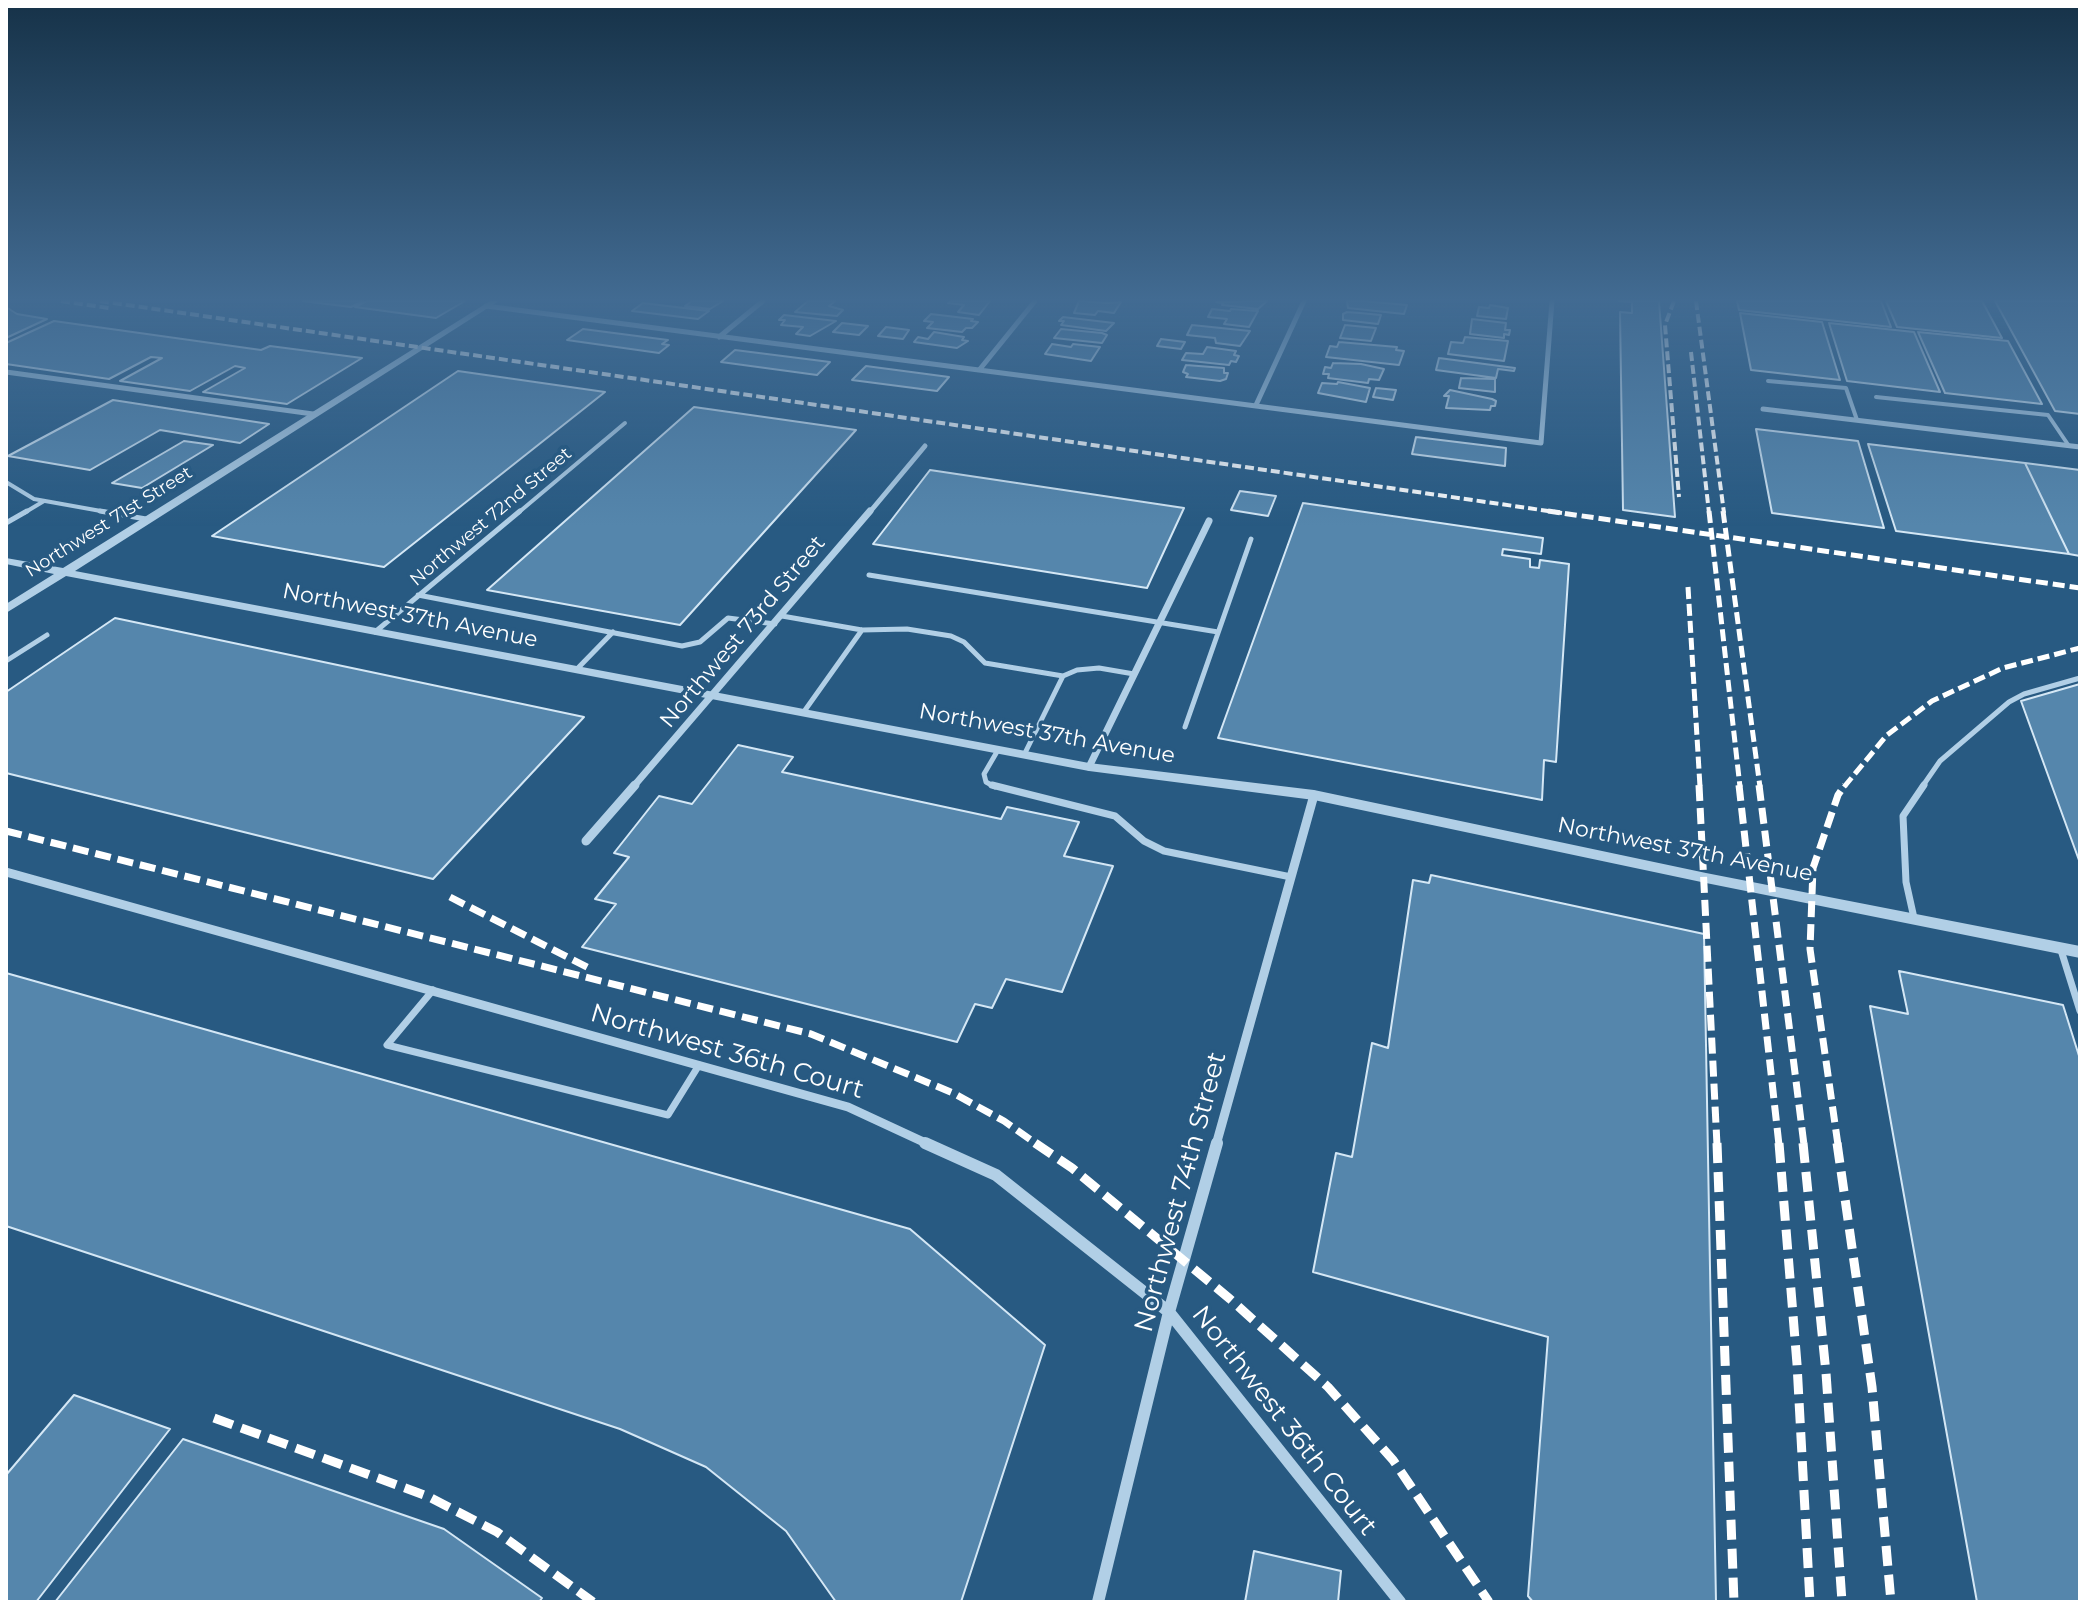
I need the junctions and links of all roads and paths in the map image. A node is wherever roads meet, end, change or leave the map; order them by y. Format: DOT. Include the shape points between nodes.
graph roads {
  1 [pos="36,376"];
  2 [pos="374,376"];
  3 [pos="1034,376"];
  4 [pos="1269,376"];
  5 [pos="1546,376"];
  6 [pos="1768,381"];
  7 [pos="1876,397"];
  8 [pos="1256,405"];
  9 [pos="1763,409"];
  10 [pos="313,414"];
  11 [pos="1857,420"];
  12 [pos="625,423"];
  13 [pos="925,446"];
  14 [pos="2069,446"];
  15 [pos="2080,447"];
  16 [pos="6,482"];
  17 [pos="44,501"];
  18 [pos="146,519"];
  19 [pos="1209,521"];
  20 [pos="6,523"];
  21 [pos="1251,539"];
  22 [pos="6,561"];
  23 [pos="63,572"];
  24 [pos="869,575"];
  25 [pos="418,595"];
  26 [pos="6,609"];
  27 [pos="782,616"];
  28 [pos="1160,622"];
  29 [pos="775,624"];
  30 [pos="862,630"];
  31 [pos="375,632"];
  32 [pos="613,632"];
  33 [pos="1218,632"];
  34 [pos="47,635"];
  35 [pos="6,661"];
  36 [pos="577,669"];
  37 [pos="1134,674"];
  38 [pos="1063,676"];
  39 [pos="2080,678"];
  40 [pos="714,696"];
  41 [pos="803,713"];
  42 [pos="1185,727"];
  43 [pos="998,750"];
  44 [pos="1024,755"];
  45 [pos="1089,767"];
  46 [pos="1314,795"];
  47 [pos="586,841"];
  48 [pos="9,876"];
  49 [pos="1291,877"];
  50 [pos="1914,918"];
  51 [pos="2060,947"];
  52 [pos="2080,952"];
  53 [pos="433,990"];
  54 [pos="2080,1011"];
  55 [pos="699,1065"];
  56 [pos="1169,1312"];
  57 [pos="1098,1602"];
  58 [pos="1400,1602"];
  1 -- 10 [label="street"];
  2 -- 10 [label="street, Northwest 71st Street"];
  3 -- 8 [label="street"];
  4 -- 8 [label="street"];
  5 -- 8 [label="street" via="1541,443"];
  6 -- 11 [label="lane" via="1846,388"];
  7 -- 14 [label="lane" via="2048,415"];
  9 -- 11 [label="street"];
  10 -- 18 [label="street, Northwest 71st Street"];
  11 -- 14 [label="street"];
  12 -- 25 [label="lane, Northwest 72nd Street"];
  13 -- 27 [label="street, Northwest 73rd Street"];
  14 -- 15 [label="street"];
  16 -- 17 [label="lane"];
  17 -- 18 [label="lane"];
  17 -- 20 [label="lane"];
  18 -- 23 [label="street, Northwest 71st Street"];
  19 -- 28 [label="street"];
  21 -- 33 [label="lane"];
  22 -- 23 [label="street, Northwest 37th Avenue"];
  23 -- 26 [label="street, Northwest 71st Street"];
  23 -- 31 [label="street, Northwest 37th Avenue"];
  24 -- 28 [label="lane"];
  25 -- 31 [label="lane, Northwest 72nd Street"];
  25 -- 32 [label="lane"];
  27 -- 29 [label="street, Northwest 73rd Street"];
  27 -- 30 [label="lane"];
  28 -- 33 [label="lane"];
  28 -- 37 [label="street"];
  29 -- 32 [label="lane" via="728,618 700,642 682,646"];
  29 -- 40 [label="street, Northwest 73rd Street"];
  30 -- 38 [label="lane" via="907,629 951,636 985,663"];
  30 -- 41 [label="lane"];
  31 -- 36 [label="street, Northwest 37th Avenue"];
  32 -- 36 [label="lane"];
  33 -- 42 [label="lane"];
  34 -- 35 [label="lane"];
  36 -- 40 [label="street, Northwest 37th Avenue"];
  37 -- 38 [label="lane" via="1099,668"];
  37 -- 45 [label="street"];
  38 -- 44 [label="lane"];
  39 -- 50 [label="lane" via="2009,702 1940,761 1903,816 1906,882"];
  40 -- 41 [label="street, Northwest 37th Avenue"];
  40 -- 47 [label="street, Northwest 73rd Street"];
  41 -- 43 [label="street, Northwest 37th Avenue"];
  43 -- 44 [label="street, Northwest 37th Avenue"];
  43 -- 49 [label="lane" via="984,774 996,788 1115,816 1164,851"];
  44 -- 45 [label="street, Northwest 37th Avenue"];
  45 -- 46 [label="street, Northwest 37th Avenue"];
  46 -- 49 [label="street, Northwest 74th Street"];
  46 -- 50 [label="street, Northwest 37th Avenue"];
  48 -- 53 [label="street, Northwest 36th Court"];
  49 -- 56 [label="street, Northwest 74th Street"];
  50 -- 51 [label="street, Northwest 37th Avenue"];
  51 -- 52 [label="street, Northwest 37th Avenue"];
  51 -- 54 [label="lane"];
  53 -- 55 [label="street, Northwest 36th Court"];
  53 -- 55 [label="lane" via="387,1045 668,1115"];
  55 -- 56 [label="street, Northwest 36th Court" via="848,1107 996,1175"];
  56 -- 57 [label="street, Northwest 74th Street"];
  56 -- 58 [label="street, Northwest 36th Court"];
}
